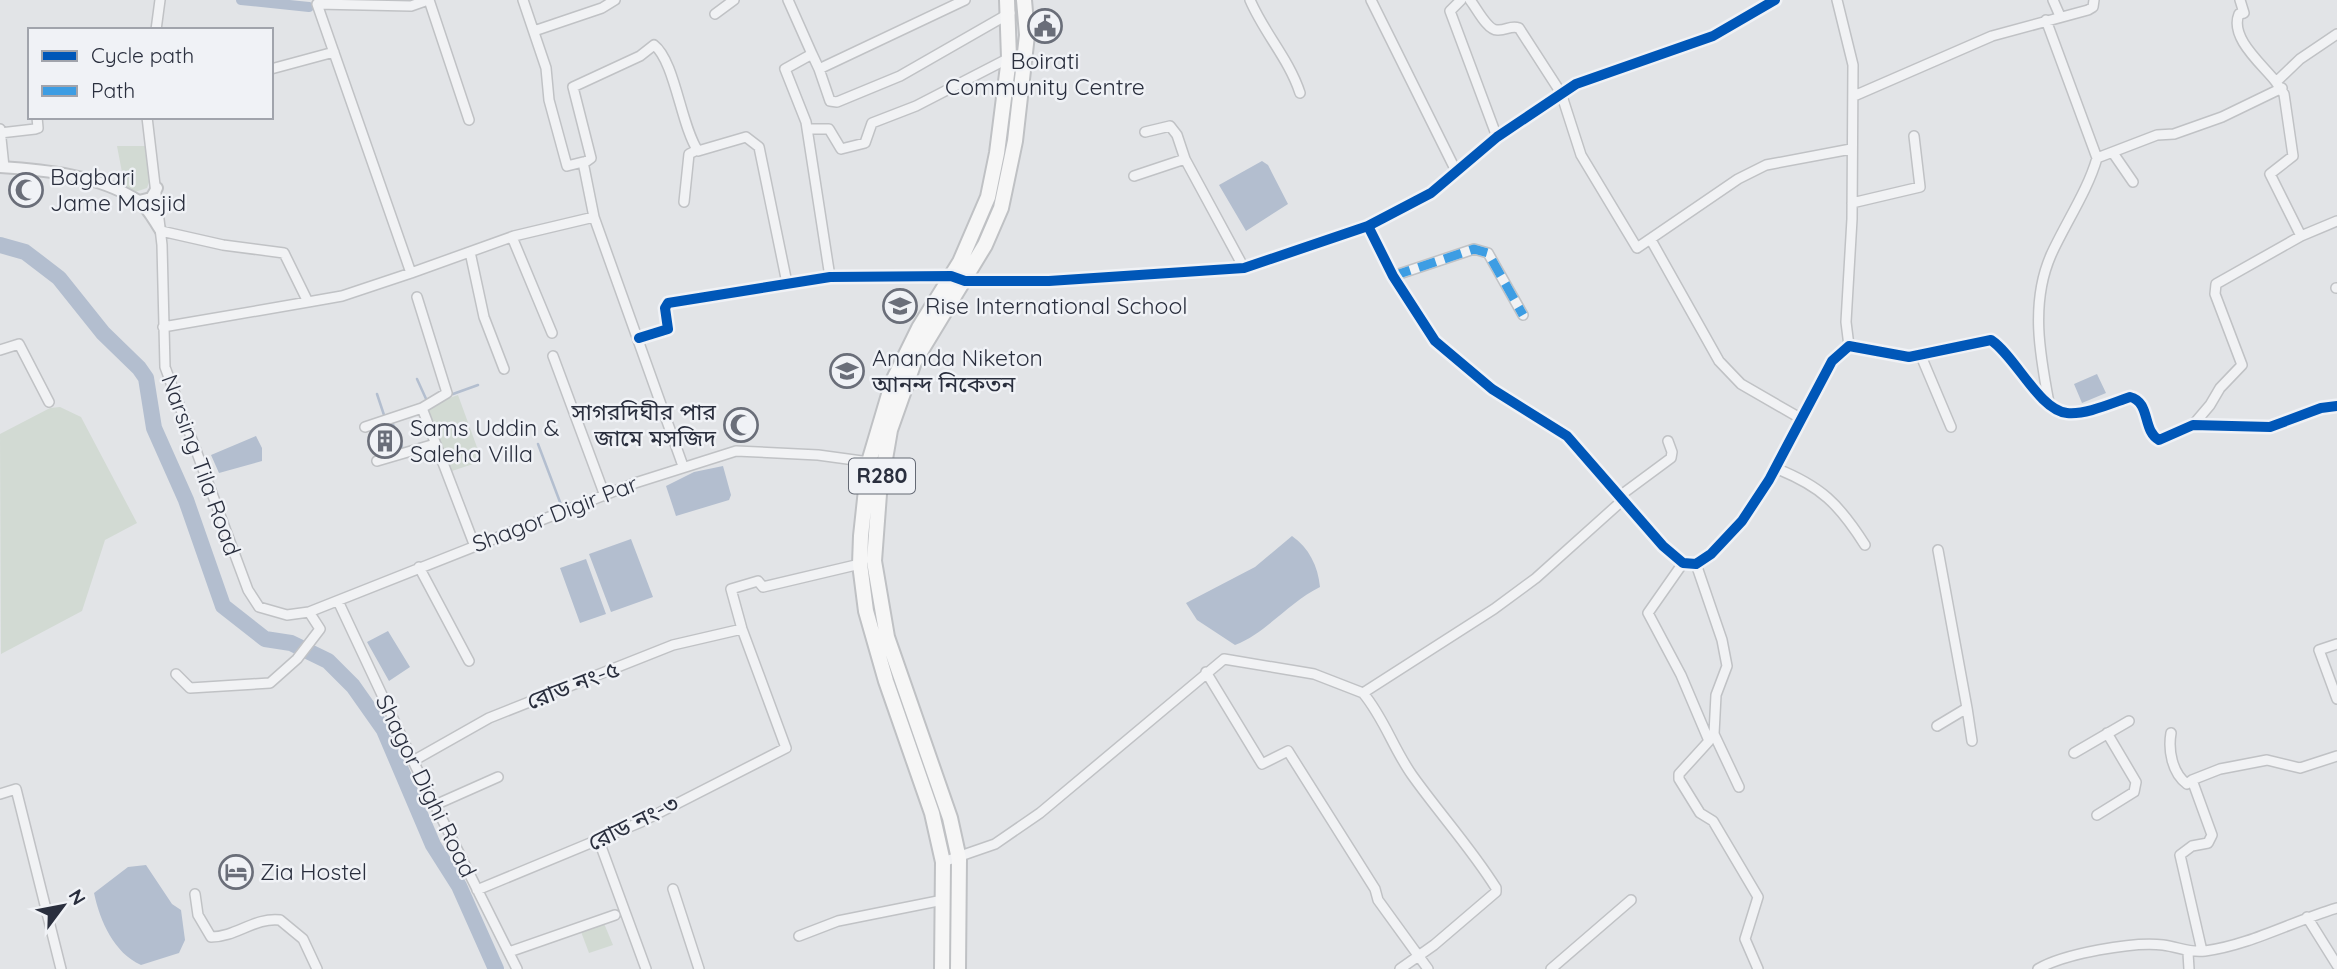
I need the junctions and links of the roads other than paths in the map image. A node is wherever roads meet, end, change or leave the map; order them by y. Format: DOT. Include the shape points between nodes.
graph roads {
  1 [pos="160,0"];
  2 [pos="428,0"];
  3 [pos="523,0"];
  4 [pos="615,0"];
  5 [pos="734,0"];
  6 [pos="788,0"];
  7 [pos="965,0"];
  8 [pos="1024,0"];
  9 [pos="1250,0"];
  10 [pos="1371,0"];
  11 [pos="1461,0"];
  12 [pos="1470,0"];
  13 [pos="1775,0"];
  14 [pos="1837,0"];
  15 [pos="2053,0"];
  16 [pos="2094,0"];
  17 [pos="2239,0"];
  18 [pos="367,3"];
  19 [pos="1008,6"];
  20 [pos="715,14"];
  21 [pos="2060,16"];
  22 [pos="2046,20"];
  23 [pos="156,28"];
  24 [pos="534,31"];
  25 [pos="2337,34"];
  26 [pos="334,52"];
  27 [pos="812,54"];
  28 [pos="1009,58"];
  29 [pos="273,68"];
  30 [pos="819,69"];
  31 [pos="2279,85"];
  32 [pos="1300,93"];
  33 [pos="1561,93"];
  34 [pos="1854,96"];
  35 [pos="37,119"];
  36 [pos="147,119"];
  37 [pos="469,120"];
  38 [pos="807,129"];
  39 [pos="0,131"];
  40 [pos="1145,132"];
  41 [pos="1914,136"];
  42 [pos="1497,137"];
  43 [pos="1851,149"];
  44 [pos="697,150"];
  45 [pos="2113,153"];
  46 [pos="1185,159"];
  47 [pos="2097,159"];
  48 [pos="584,163"];
  49 [pos="2,167"];
  50 [pos="1456,171"];
  51 [pos="1134,176"];
  52 [pos="2133,182"];
  53 [pos="157,188"];
  54 [pos="139,201"];
  55 [pos="684,202"];
  56 [pos="1852,203"];
  57 [pos="594,216"];
  58 [pos="2337,220"];
  59 [pos="1368,226"];
  60 [pos="161,231"];
  61 [pos="2301,236"];
  62 [pos="512,237"];
  63 [pos="1651,240"];
  64 [pos="470,252"];
  65 [pos="1244,268"];
  66 [pos="411,273"];
  67 [pos="1393,276"];
  68 [pos="830,277"];
  69 [pos="958,278"];
  70 [pos="787,283"];
  71 [pos="416,297"];
  72 [pos="309,302"];
  73 [pos="1523,315"];
  74 [pos="163,327"];
  75 [pos="552,333"];
  76 [pos="639,338"];
  77 [pos="1849,346"];
  78 [pos="0,349"];
  79 [pos="554,356"];
  80 [pos="1921,356"];
  81 [pos="504,369"];
  82 [pos="49,402"];
  83 [pos="2337,406"];
  84 [pos="422,408"];
  85 [pos="2050,408"];
  86 [pos="1800,418"];
  87 [pos="2193,425"];
  88 [pos="365,427"];
  89 [pos="1951,427"];
  90 [pos="1668,441"];
  91 [pos="435,444"];
  92 [pos="377,461"];
  93 [pos="877,463"];
  94 [pos="683,466"];
  95 [pos="1775,468"];
  96 [pos="605,496"];
  97 [pos="1622,497"];
  98 [pos="474,544"];
  99 [pos="1865,545"];
  100 [pos="1938,550"];
  101 [pos="1683,563"];
  102 [pos="860,564"];
  103 [pos="1696,564"];
  104 [pos="419,567"];
  105 [pos="253,600"];
  106 [pos="338,601"];
  107 [pos="309,612"];
  108 [pos="742,629"];
  109 [pos="2337,645"];
  110 [pos="468,661"];
  111 [pos="1206,672"];
  112 [pos="176,674"];
  113 [pos="1363,693"];
  114 [pos="2337,699"];
  115 [pos="1967,708"];
  116 [pos="2129,721"];
  117 [pos="1937,726"];
  118 [pos="2107,733"];
  119 [pos="2171,733"];
  120 [pos="1711,737"];
  121 [pos="1972,741"];
  122 [pos="2074,753"];
  123 [pos="2337,756"];
  124 [pos="413,761"];
  125 [pos="498,777"];
  126 [pos="2192,780"];
  127 [pos="1740,787"];
  128 [pos="0,794"];
  129 [pos="435,805"];
  130 [pos="2097,815"];
  131 [pos="599,841"];
  132 [pos="959,859"];
  133 [pos="943,862"];
  134 [pos="673,889"];
  135 [pos="477,890"];
  136 [pos="195,894"];
  137 [pos="943,900"];
  138 [pos="1631,900"];
  139 [pos="2337,908"];
  140 [pos="615,915"];
  141 [pos="2307,917"];
  142 [pos="799,936"];
  143 [pos="2202,951"];
  144 [pos="509,952"];
  145 [pos="2188,953"];
  146 [pos="1417,957"];
  147 [pos="2337,965"];
  148 [pos="61,969"];
  149 [pos="317,969"];
  150 [pos="517,969"];
  151 [pos="646,969"];
  152 [pos="699,969"];
  153 [pos="942,969"];
  154 [pos="958,969"];
  155 [pos="1400,969"];
  156 [pos="1428,969"];
  157 [pos="1551,969"];
  158 [pos="1758,969"];
  159 [pos="2038,969"];
  160 [pos="2189,969"];
  1 -- 23 [label="street"];
  2 -- 18 [label="street" via="411,6"];
  2 -- 37 [label="street"];
  3 -- 24 [label="street"];
  4 -- 24 [label="street"];
  5 -- 20 [label="street"];
  6 -- 27 [label="street"];
  7 -- 30 [label="street"];
  8 -- 69 [label="main road, R280" via="1026,48 1001,208"];
  9 -- 32 [label="street"];
  10 -- 50 [label="street"];
  11 -- 42 [label="street" via="1450,11"];
  12 -- 33 [label="street" via="1491,28 1519,28"];
  13 -- 33 [label="street" via="1713,36 1576,83"];
  14 -- 34 [label="street" via="1853,65"];
  15 -- 21 [label="street"];
  16 -- 21 [label="street" via="2093,8"];
  17 -- 31 [label="street" via="2244,13 2239,14 2237,24 2242,42"];
  18 -- 26 [label="street" via="317,5"];
  19 -- 28 [label="main road, R280"];
  19 -- 30 [label="street" via="900,76 837,102 830,101"];
  21 -- 22 [label="street"];
  22 -- 34 [label="street" via="1992,36"];
  22 -- 47 [label="street"];
  24 -- 48 [label="street" via="567,166"];
  25 -- 31 [label="street" via="2300,59"];
  26 -- 29 [label="street"];
  26 -- 66 [label="street"];
  27 -- 30 [label="street"];
  27 -- 38 [label="street" via="785,69"];
  28 -- 38 [label="street" via="916,106 872,123 865,143 841,149 829,129"];
  28 -- 69 [label="main road, R280" via="988,197"];
  31 -- 45 [label="street" via="2222,117"];
  31 -- 61 [label="street" via="2293,156 2270,174"];
  33 -- 42 [label="street"];
  33 -- 63 [label="street" via="1581,155 1612,210 1637,248"];
  34 -- 43 [label="street"];
  35 -- 39 [label="street" via="35,129"];
  36 -- 53 [label="street, Narsing Tila Road"];
  38 -- 68 [label="street"];
  39 -- 49 [label="street"];
  40 -- 46 [label="street" via="1170,126"];
  41 -- 56 [label="street" via="1920,187"];
  42 -- 50 [label="street"];
  43 -- 56 [label="street"];
  43 -- 63 [label="street" via="1766,165 1713,195"];
  44 -- 48 [label="street" via="670,74 654,45 573,87 591,158"];
  44 -- 55 [label="street" via="690,154"];
  44 -- 70 [label="street" via="746,137 756,142"];
  45 -- 47 [label="street"];
  45 -- 52 [label="street"];
  46 -- 51 [label="street"];
  46 -- 65 [label="street"];
  47 -- 85 [label="street" via="2050,258 2038,303 2040,358"];
  48 -- 57 [label="street"];
  49 -- 54 [label="street" via="61,173"];
  50 -- 59 [label="street" via="1431,193"];
  53 -- 54 [label="street" via="151,198"];
  53 -- 60 [label="street, Narsing Tila Road"];
  54 -- 60 [label="street"];
  56 -- 77 [label="street" via="1846,322"];
  57 -- 62 [label="street"];
  57 -- 76 [label="street"];
  58 -- 61 [label="street"];
  59 -- 65 [label="street"];
  59 -- 67 [label="street"];
  60 -- 72 [label="street" via="284,253"];
  60 -- 74 [label="street, Narsing Tila Road"];
  61 -- 87 [label="street" via="2216,284 2215,294 2242,365"];
  62 -- 64 [label="street"];
  62 -- 75 [label="street"];
  63 -- 86 [label="street" via="1719,361 1741,384"];
  64 -- 66 [label="street"];
  64 -- 81 [label="street" via="484,317"];
  65 -- 69 [label="street" via="1049,281"];
  66 -- 72 [label="street"];
  67 -- 73 [label="street" via="1474,249 1488,253"];
  67 -- 97 [label="street" via="1435,341 1492,389 1567,436"];
  68 -- 69 [label="street"];
  68 -- 70 [label="street"];
  69 -- 93 [label="main road, R280" via="914,362"];
  70 -- 76 [label="street" via="668,303 668,329"];
  71 -- 84 [label="street" via="447,393"];
  72 -- 74 [label="street"];
  74 -- 105 [label="street, Narsing Tila Road" via="164,367"];
  76 -- 94 [label="street"];
  77 -- 80 [label="street" via="1898,357"];
  77 -- 86 [label="street" via="1832,361"];
  78 -- 82 [label="street" via="19,344"];
  79 -- 96 [label="street"];
  80 -- 85 [label="street" via="1991,340"];
  80 -- 89 [label="street"];
  83 -- 87 [label="street" via="2270,428"];
  84 -- 88 [label="street"];
  84 -- 91 [label="street"];
  85 -- 87 [label="street" via="2068,414 2130,397 2142,405 2159,440"];
  86 -- 95 [label="street"];
  90 -- 97 [label="street" via="1671,458"];
  91 -- 92 [label="street"];
  91 -- 98 [label="street"];
  93 -- 94 [label="street, Shagor Digir Par" via="736,451"];
  93 -- 102 [label="main road, R280"];
  93 -- 132 [label="main road, R280" via="874,561 881,610 894,663 950,818"];
  94 -- 96 [label="street, Shagor Digir Par"];
  95 -- 99 [label="street" via="1821,491 1844,512"];
  95 -- 103 [label="street" via="1742,521"];
  96 -- 98 [label="street, Shagor Digir Par"];
  97 -- 101 [label="street"];
  97 -- 113 [label="street" via="1536,578"];
  98 -- 104 [label="street, Shagor Digir Par"];
  100 -- 115 [label="street"];
  101 -- 103 [label="street"];
  101 -- 120 [label="street" via="1648,613"];
  102 -- 108 [label="street" via="787,583 762,587 758,581 733,587"];
  102 -- 133 [label="main road, R280" via="878,655 932,813"];
  103 -- 120 [label="street" via="1727,666 1714,706"];
  104 -- 106 [label="street, Shagor Digir Par"];
  104 -- 110 [label="street"];
  105 -- 107 [label="street, Shagor Digir Par" via="267,611 287,615"];
  106 -- 107 [label="street, Shagor Digir Par"];
  106 -- 124 [label="street, Shagor Dighi Road"];
  107 -- 112 [label="street" via="320,629 298,659 270,683 190,688"];
  108 -- 124 [label="street, রোড নং-৫" via="673,645 489,718"];
  108 -- 131 [label="street, রোড নং-৩" via="786,748"];
  109 -- 114 [label="street" via="2319,650"];
  111 -- 113 [label="street" via="1224,659 1314,674"];
  111 -- 132 [label="street" via="1040,813 995,844"];
  111 -- 146 [label="street" via="1262,764 1288,751"];
  113 -- 146 [label="street" via="1381,715 1395,750 1413,777 1496,888"];
  115 -- 117 [label="street"];
  115 -- 121 [label="street"];
  116 -- 118 [label="street"];
  118 -- 122 [label="street"];
  118 -- 130 [label="street" via="2136,782 2134,792"];
  119 -- 126 [label="street" via="2169,751 2181,779 2187,784"];
  120 -- 127 [label="street"];
  120 -- 158 [label="street" via="1678,776 1700,813 1713,821 1758,897 1745,939"];
  123 -- 126 [label="street" via="2300,768 2267,760"];
  124 -- 129 [label="street, Shagor Dighi Road"];
  125 -- 129 [label="street"];
  126 -- 143 [label="street" via="2212,835 2208,843 2192,846 2180,855"];
  128 -- 148 [label="street" via="16,789"];
  129 -- 135 [label="street, Shagor Dighi Road"];
  131 -- 135 [label="street, রোড নং-৩"];
  131 -- 151 [label="street"];
  132 -- 133 [label="street"];
  132 -- 154 [label="main road, R280"];
  133 -- 137 [label="main road, R280"];
  134 -- 152 [label="street"];
  135 -- 144 [label="street, Shagor Dighi Road"];
  136 -- 149 [label="street" via="198,915 211,937 223,937 260,921 280,920 303,939"];
  137 -- 142 [label="street" via="838,921"];
  137 -- 153 [label="main road, R280"];
  138 -- 157 [label="street"];
  139 -- 141 [label="street"];
  140 -- 144 [label="street"];
  141 -- 143 [label="street" via="2227,947"];
  141 -- 147 [label="street"];
  143 -- 145 [label="street"];
  144 -- 150 [label="street, Shagor Dighi Road"];
  145 -- 159 [label="street" via="2144,944 2052,961"];
  145 -- 160 [label="street"];
  146 -- 155 [label="street"];
  146 -- 156 [label="street"];
}
